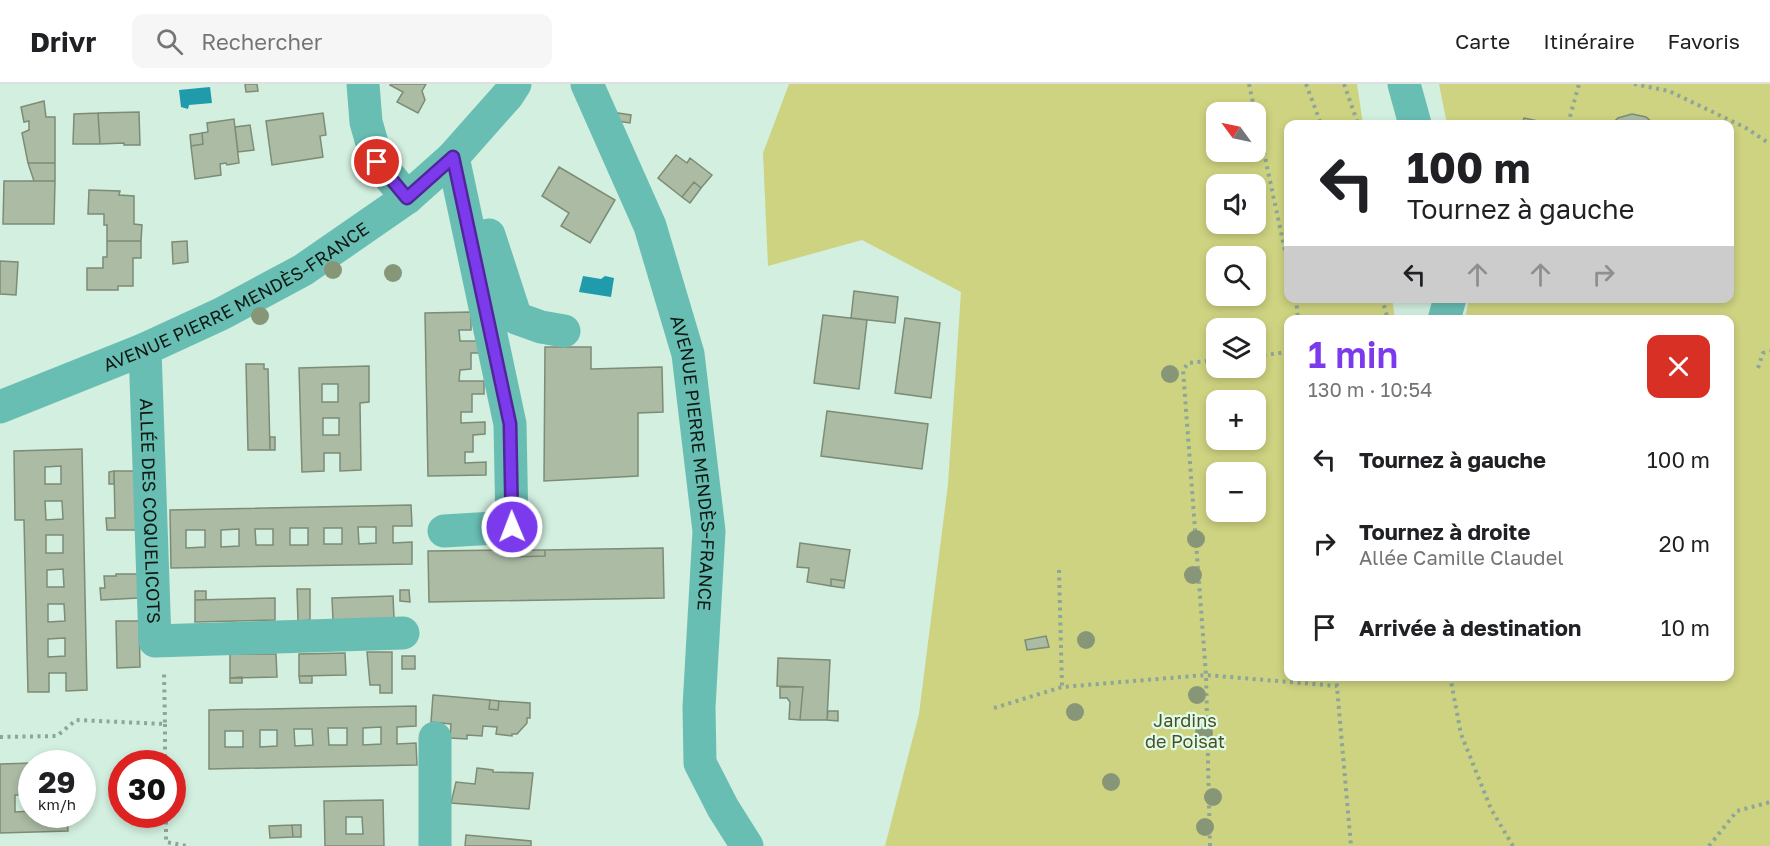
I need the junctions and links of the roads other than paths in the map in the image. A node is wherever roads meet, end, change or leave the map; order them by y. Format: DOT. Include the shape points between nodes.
graph roads {
  1 [pos="363,84"];
  2 [pos="515,84"];
  3 [pos="587,84"];
  4 [pos="1404,84"];
  5 [pos="1414,120"];
  6 [pos="453,157"];
  7 [pos="407,198"];
  8 [pos="464,207"];
  9 [pos="564,332"];
  10 [pos="145,349"];
  11 [pos="0,407"];
  12 [pos="444,531"];
  13 [pos="403,633"];
  14 [pos="435,738"];
  15 [pos="435,846"];
  16 [pos="747,846"];
  1 -- 7 [label="street" via="366,122 377,162"];
  2 -- 6 [label="street, AVENUE PIERRE MENDÈS-FRANCE"];
  3 -- 16 [label="street, AVENUE PIERRE MENDÈS-FRANCE" via="650,226 688,354 709,531 699,707 700,763"];
  4 -- 5 [label="street"];
  6 -- 7 [label="street, AVENUE PIERRE MENDÈS-FRANCE"];
  6 -- 8 [label="street"];
  7 -- 10 [label="street, AVENUE PIERRE MENDÈS-FRANCE" via="303,270"];
  8 -- 9 [label="street" via="484,218 516,318"];
  8 -- 12 [label="street" via="510,424 512,527"];
  10 -- 11 [label="street, AVENUE PIERRE MENDÈS-FRANCE"];
  10 -- 13 [label="street, ALLÉE DES COQUELICOTS" via="155,641"];
  14 -- 15 [label="street"];
}
